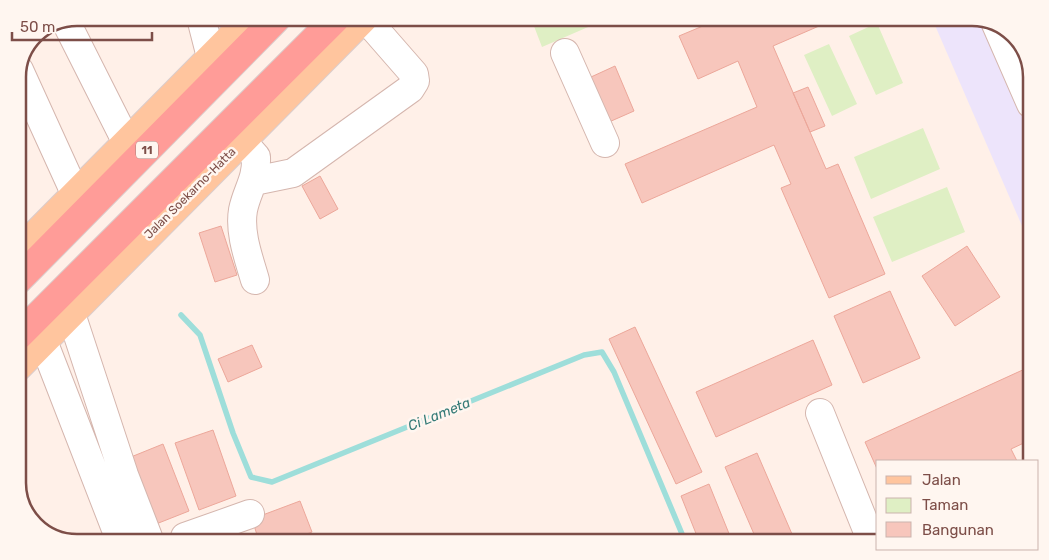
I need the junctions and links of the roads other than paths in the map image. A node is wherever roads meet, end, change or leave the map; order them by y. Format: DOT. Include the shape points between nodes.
graph roads {
  1 [pos="203,26"];
  2 [pos="240,26"];
  3 [pos="269,26"];
  4 [pos="328,26"];
  5 [pos="359,26"];
  6 [pos="370,26"];
  7 [pos="68,27"];
  8 [pos="1001,36"];
  9 [pos="565,53"];
  10 [pos="211,57"];
  11 [pos="26,85"];
  12 [pos="1023,86"];
  13 [pos="242,141"];
  14 [pos="126,143"];
  15 [pos="605,143"];
  16 [pos="254,181"];
  17 [pos="200,183"];
  18 [pos="75,193"];
  19 [pos="146,208"];
  20 [pos="26,244"];
  21 [pos="26,272"];
  22 [pos="255,280"];
  23 [pos="71,314"];
  24 [pos="30,339"];
  25 [pos="820,413"];
  26 [pos="250,514"];
  27 [pos="111,534"];
  28 [pos="147,534"];
  29 [pos="193,534"];
  30 [pos="869,534"];
  1 -- 10 [label="street"];
  2 -- 10 [label="main road"];
  3 -- 21 [label="highway, 11"];
  4 -- 19 [label="highway, Jalan Soekarno-Hatta"];
  5 -- 13 [label="main road, Jalan Soekarno-Hatta"];
  6 -- 16 [label="street" via="414,74 415,81 410,89 293,173"];
  7 -- 14 [label="street"];
  8 -- 12 [label="street"];
  9 -- 15 [label="street"];
  10 -- 14 [label="main road"];
  11 -- 18 [label="street"];
  13 -- 16 [label="street" via="256,157"];
  13 -- 17 [label="main road, Jalan Soekarno-Hatta"];
  14 -- 18 [label="main road"];
  16 -- 22 [label="street" via="243,210 243,229"];
  17 -- 19 [label="highway"];
  17 -- 23 [label="main road, Jalan Soekarno-Hatta"];
  18 -- 20 [label="main road"];
  19 -- 24 [label="highway, Jalan Soekarno-Hatta"];
  23 -- 24 [label="main road, Jalan Soekarno-Hatta"];
  23 -- 28 [label="street"];
  24 -- 27 [label="street"];
  25 -- 30 [label="street"];
  26 -- 29 [label="street"];
}
